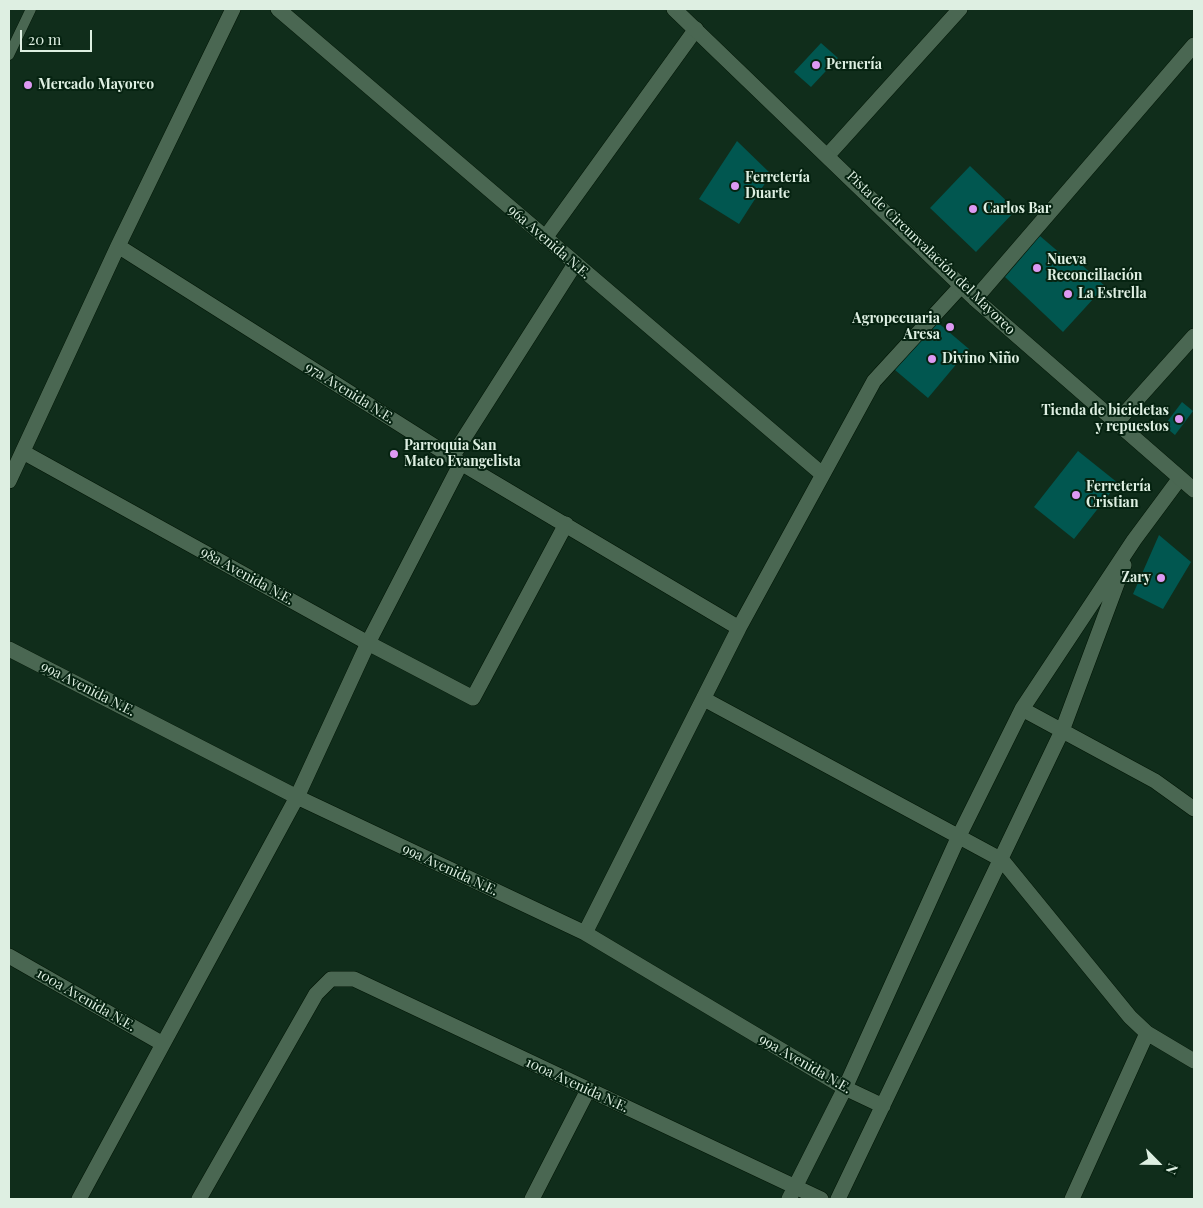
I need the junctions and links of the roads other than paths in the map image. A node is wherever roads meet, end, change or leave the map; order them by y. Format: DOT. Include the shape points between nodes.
graph roads {
  1 [pos="31,9"];
  2 [pos="233,9"];
  3 [pos="278,9"];
  4 [pos="674,9"];
  5 [pos="960,9"];
  6 [pos="696,29"];
  7 [pos="1194,45"];
  8 [pos="9,55"];
  9 [pos="828,155"];
  10 [pos="545,238"];
  11 [pos="118,246"];
  12 [pos="574,264"];
  13 [pos="962,285"];
  14 [pos="975,299"];
  15 [pos="1194,336"];
  16 [pos="1117,422"];
  17 [pos="23,452"];
  18 [pos="457,460"];
  19 [pos="822,474"];
  20 [pos="1180,478"];
  21 [pos="9,481"];
  22 [pos="1194,490"];
  23 [pos="566,524"];
  24 [pos="1134,540"];
  25 [pos="739,628"];
  26 [pos="368,643"];
  27 [pos="9,649"];
  28 [pos="704,699"];
  29 [pos="1022,709"];
  30 [pos="1062,731"];
  31 [pos="297,797"];
  32 [pos="1194,809"];
  33 [pos="958,838"];
  34 [pos="1002,860"];
  35 [pos="585,933"];
  36 [pos="9,956"];
  37 [pos="1147,1032"];
  38 [pos="163,1044"];
  39 [pos="1194,1061"];
  40 [pos="845,1088"];
  41 [pos="588,1090"];
  42 [pos="883,1106"];
  43 [pos="792,1194"];
  44 [pos="80,1199"];
  45 [pos="199,1199"];
  46 [pos="532,1199"];
  47 [pos="821,1199"];
  48 [pos="838,1199"];
  49 [pos="1072,1199"];
  1 -- 8 [label="lane"];
  2 -- 11 [label="street"];
  3 -- 10 [label="street, 96a Avenida N.E."];
  4 -- 6 [label="street, Pista de Circunvalación del Mayoreo"];
  5 -- 9 [label="street"];
  6 -- 9 [label="street, Pista de Circunvalación del Mayoreo"];
  6 -- 10 [label="street"];
  7 -- 14 [label="street"];
  9 -- 13 [label="street, Pista de Circunvalación del Mayoreo"];
  10 -- 12 [label="street, 96a Avenida N.E."];
  11 -- 17 [label="street"];
  11 -- 18 [label="street, 97a Avenida N.E."];
  12 -- 18 [label="street"];
  12 -- 19 [label="street, 96a Avenida N.E."];
  13 -- 14 [label="street, Pista de Circunvalación del Mayoreo"];
  13 -- 19 [label="street" via="874,381"];
  14 -- 16 [label="street, Pista de Circunvalación del Mayoreo"];
  15 -- 16 [label="street"];
  16 -- 20 [label="street, Pista de Circunvalación del Mayoreo"];
  17 -- 21 [label="street"];
  17 -- 26 [label="street, 98a Avenida N.E."];
  18 -- 23 [label="street, 97a Avenida N.E."];
  18 -- 26 [label="street"];
  19 -- 25 [label="street"];
  20 -- 22 [label="street, Pista de Circunvalación del Mayoreo"];
  20 -- 24 [label="street"];
  23 -- 25 [label="street, 97a Avenida N.E."];
  23 -- 26 [label="street, 98a Avenida N.E." via="473,698"];
  24 -- 29 [label="street"];
  24 -- 30 [label="street"];
  25 -- 28 [label="street"];
  26 -- 31 [label="street"];
  27 -- 31 [label="street, 99a Avenida N.E."];
  28 -- 33 [label="street"];
  28 -- 35 [label="street"];
  29 -- 30 [label="street"];
  29 -- 33 [label="street"];
  30 -- 32 [label="street" via="1155,781"];
  30 -- 34 [label="street"];
  31 -- 35 [label="street, 99a Avenida N.E."];
  31 -- 38 [label="street"];
  33 -- 34 [label="street"];
  33 -- 40 [label="street"];
  34 -- 37 [label="street" via="1130,1018"];
  34 -- 42 [label="street"];
  35 -- 40 [label="street, 99a Avenida N.E."];
  36 -- 38 [label="street, 100a Avenida N.E."];
  37 -- 39 [label="street"];
  37 -- 49 [label="street"];
  38 -- 44 [label="street"];
  40 -- 42 [label="street, 99a Avenida N.E."];
  40 -- 43 [label="street"];
  41 -- 43 [label="street, 100a Avenida N.E."];
  41 -- 45 [label="street, 100a Avenida N.E." via="354,979 331,979 316,994"];
  41 -- 46 [label="street"];
  42 -- 48 [label="street"];
  43 -- 47 [label="street, 100a Avenida N.E."];
}
